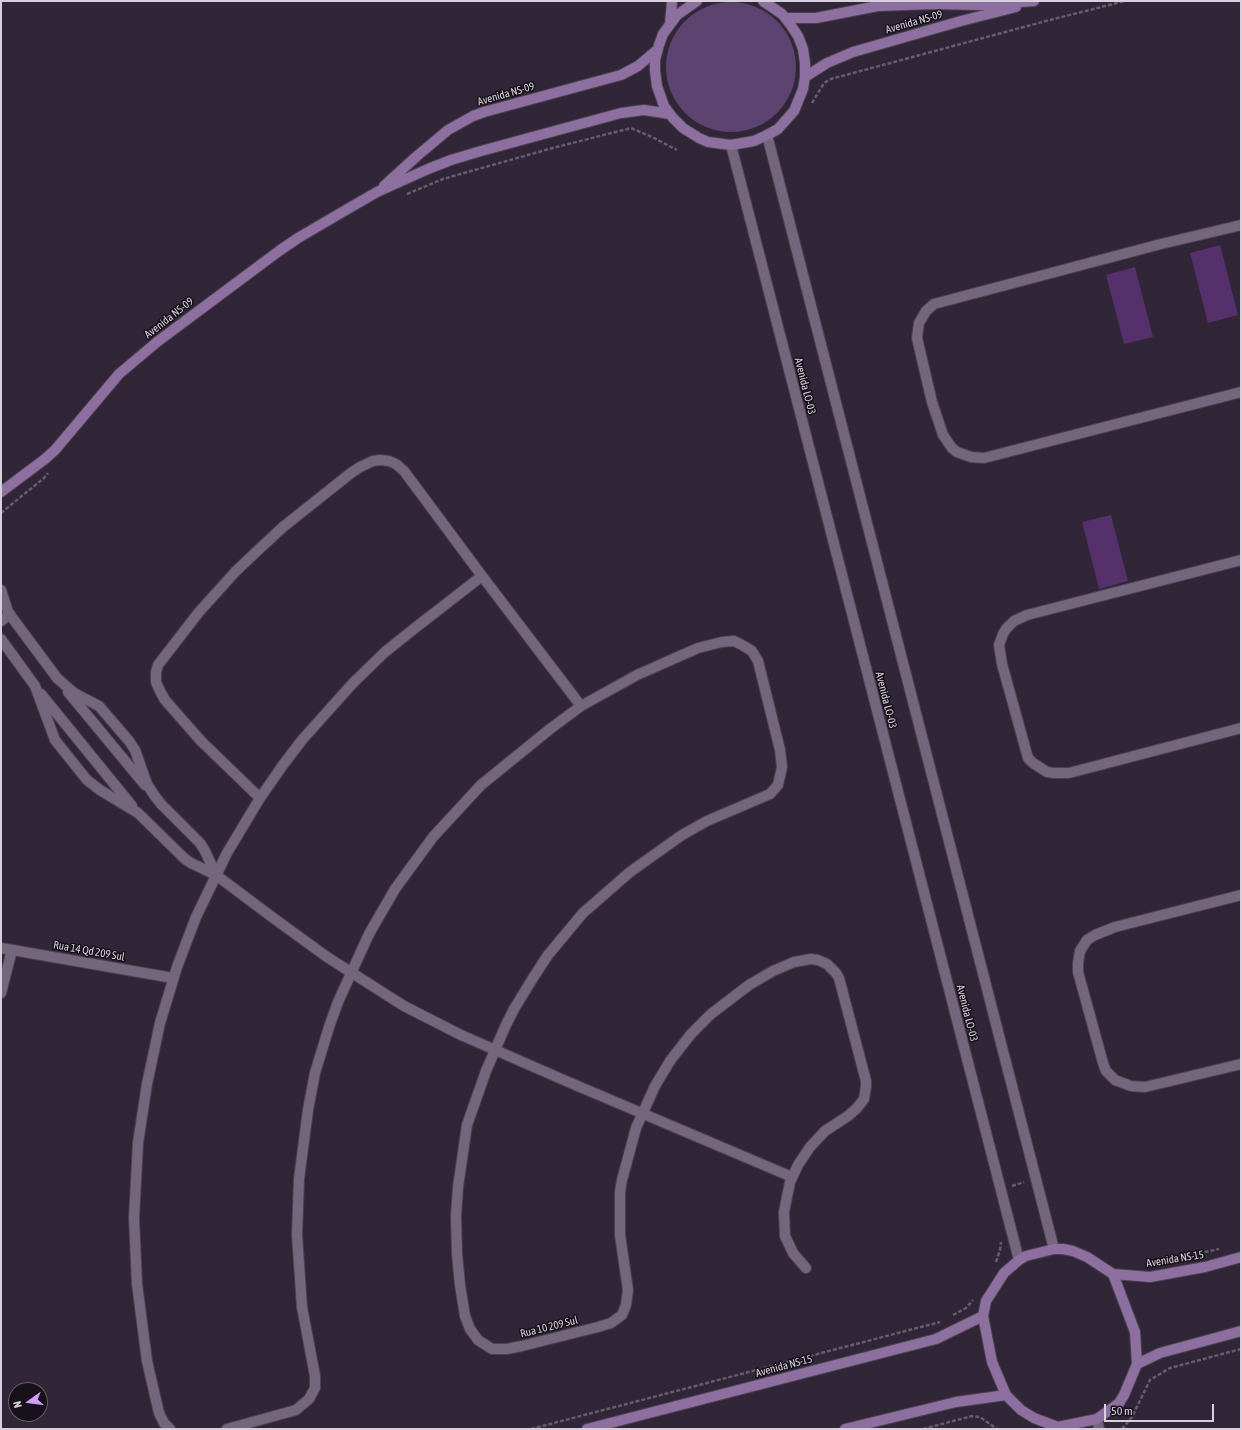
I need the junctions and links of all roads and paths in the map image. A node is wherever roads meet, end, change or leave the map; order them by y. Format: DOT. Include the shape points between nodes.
graph roads {
  1 [pos="672,1"];
  2 [pos="697,1"];
  3 [pos="763,1"];
  4 [pos="1035,1"];
  5 [pos="1125,1"];
  6 [pos="786,18"];
  7 [pos="670,24"];
  8 [pos="657,50"];
  9 [pos="805,77"];
  10 [pos="810,107"];
  11 [pos="670,114"];
  12 [pos="767,135"];
  13 [pos="731,145"];
  14 [pos="677,150"];
  15 [pos="377,192"];
  16 [pos="402,195"];
  17 [pos="1241,225"];
  18 [pos="1241,392"];
  19 [pos="52,468"];
  20 [pos="1,492"];
  21 [pos="1,513"];
  22 [pos="1241,560"];
  23 [pos="482,576"];
  24 [pos="1,590"];
  25 [pos="10,614"];
  26 [pos="1,621"];
  27 [pos="1,639"];
  28 [pos="57,678"];
  29 [pos="35,686"];
  30 [pos="581,706"];
  31 [pos="1241,728"];
  32 [pos="154,796"];
  33 [pos="260,798"];
  34 [pos="138,813"];
  35 [pos="216,875"];
  36 [pos="1241,895"];
  37 [pos="1,948"];
  38 [pos="12,950"];
  39 [pos="351,973"];
  40 [pos="173,978"];
  41 [pos="1,992"];
  42 [pos="495,1051"];
  43 [pos="1241,1064"];
  44 [pos="642,1113"];
  45 [pos="792,1177"];
  46 [pos="1036,1179"];
  47 [pos="1000,1189"];
  48 [pos="1002,1238"];
  49 [pos="1054,1249"];
  50 [pos="1219,1249"];
  51 [pos="1184,1257"];
  52 [pos="1241,1257"];
  53 [pos="1019,1260"];
  54 [pos="993,1267"];
  55 [pos="806,1268"];
  56 [pos="1113,1274"];
  57 [pos="976,1295"];
  58 [pos="983,1316"];
  59 [pos="948,1318"];
  60 [pos="942,1322"];
  61 [pos="1241,1331"];
  62 [pos="1241,1349"];
  63 [pos="1137,1364"];
  64 [pos="1006,1395"];
  65 [pos="1097,1419"];
  66 [pos="1059,1428"];
  67 [pos="170,1429"];
  68 [pos="227,1429"];
  69 [pos="531,1429"];
  70 [pos="587,1429"];
  71 [pos="845,1429"];
  72 [pos="923,1429"];
  73 [pos="997,1429"];
  74 [pos="1099,1429"];
  75 [pos="1122,1429"];
  1 -- 7 [label="street"];
  2 -- 7 [label="street" via="681,11"];
  3 -- 6 [label="street"];
  4 -- 6 [label="street, Avenida NS-09" via="981,5 878,6 816,18"];
  4 -- 9 [label="street, Avenida NS-09" via="853,52 827,63"];
  5 -- 10 [label="path" via="832,79 824,83"];
  6 -- 9 [label="street" via="803,49"];
  7 -- 8 [label="street"];
  8 -- 11 [label="street" via="656,81 660,96"];
  8 -- 15 [label="street, Avenida NS-09" via="638,66 621,75 473,116 444,134"];
  9 -- 12 [label="street" via="794,111 782,125"];
  11 -- 13 [label="street" via="683,128 699,138 712,143"];
  11 -- 15 [label="street, Avenida NS-09" via="644,110 621,112 451,160"];
  12 -- 13 [label="street" via="754,141"];
  12 -- 46 [label="street"];
  13 -- 47 [label="street, Avenida LO-03"];
  14 -- 16 [label="path" via="631,128 443,179"];
  15 -- 20 [label="street, Avenida NS-09" via="298,238 157,342 119,374 55,450"];
  17 -- 18 [label="street" via="934,304 919,323 917,338 932,402 943,435 957,452 971,457 984,458"];
  19 -- 21 [label="path" via="44,478"];
  22 -- 31 [label="street" via="1027,615 1014,621 1006,629 999,645 1028,758 1047,772 1069,773"];
  23 -- 30 [label="street"];
  23 -- 33 [label="street" via="385,652 353,683 302,740"];
  23 -- 33 [label="street" via="404,471 392,462 380,460 363,465 351,473 283,527 236,571 161,659 156,669 156,677 160,691 170,706 201,741"];
  24 -- 25 [label="street"];
  25 -- 26 [label="street"];
  25 -- 28 [label="street"];
  27 -- 29 [label="street"];
  28 -- 32 [label="street"];
  28 -- 32 [label="street" via="74,693 99,706 120,730 135,750"];
  29 -- 34 [label="street"];
  29 -- 34 [label="street" via="55,740 84,776 92,784"];
  30 -- 39 [label="street" via="481,785 433,837 381,912"];
  30 -- 42 [label="street" via="637,675 698,648 728,641 739,643 752,651 758,661 780,750 780,779 770,794 707,821 682,835 630,872 588,909 567,931 536,972 514,1008"];
  32 -- 35 [label="street" via="200,843"];
  33 -- 35 [label="street"];
  34 -- 35 [label="street" via="185,859"];
  35 -- 39 [label="street" via="307,944"];
  35 -- 40 [label="street" via="192,927"];
  36 -- 43 [label="street" via="1115,927 1095,935 1087,940 1080,951 1078,963 1078,972 1103,1063 1106,1071 1115,1080 1131,1086 1145,1087"];
  37 -- 38 [label="street, Rua 14 Qd 209 Sul"];
  38 -- 40 [label="street, Rua 14 Qd 209 Sul"];
  38 -- 41 [label="street"];
  39 -- 42 [label="street" via="433,1022"];
  39 -- 68 [label="street" via="329,1027 315,1073 304,1131 299,1179 299,1270 304,1319 315,1373 315,1388 309,1399 293,1411"];
  40 -- 67 [label="street" via="153,1053 142,1115 134,1218 137,1284 146,1356 159,1413"];
  42 -- 44 [label="street"];
  42 -- 44 [label="street, Rua 10 209 Sul" via="467,1125 456,1216 460,1285 467,1321 474,1337 492,1349 507,1350 611,1323 622,1315 628,1299 628,1290 620,1235 620,1192"];
  44 -- 45 [label="street"];
  44 -- 45 [label="street" via="670,1061 711,1014 749,985 773,971 798,961 821,961 833,970 841,983 866,1081 866,1092 857,1108 814,1142 801,1158"];
  45 -- 55 [label="street" via="784,1212 785,1236 793,1253"];
  46 -- 47 [label="path"];
  46 -- 49 [label="street"];
  47 -- 53 [label="street, Avenida LO-03"];
  48 -- 54 [label="path" via="998,1260"];
  49 -- 53 [label="street"];
  49 -- 56 [label="street" via="1073,1251"];
  50 -- 51 [label="path"];
  52 -- 56 [label="street, Avenida NS-15" via="1205,1267 1150,1276"];
  53 -- 58 [label="street" via="1004,1273 986,1301"];
  56 -- 63 [label="street" via="1135,1332"];
  57 -- 59 [label="path" via="966,1308"];
  58 -- 64 [label="street" via="992,1362"];
  58 -- 70 [label="street, Avenida NS-15" via="936,1339"];
  60 -- 69 [label="path"];
  61 -- 63 [label="street" via="1160,1353"];
  62 -- 75 [label="path" via="1170,1368 1150,1380 1132,1417"];
  63 -- 65 [label="street" via="1119,1403"];
  64 -- 66 [label="street" via="1021,1410"];
  64 -- 71 [label="street" via="956,1402"];
  65 -- 66 [label="street"];
  65 -- 74 [label="street"];
  72 -- 73 [label="path" via="972,1416 980,1417"];
}
